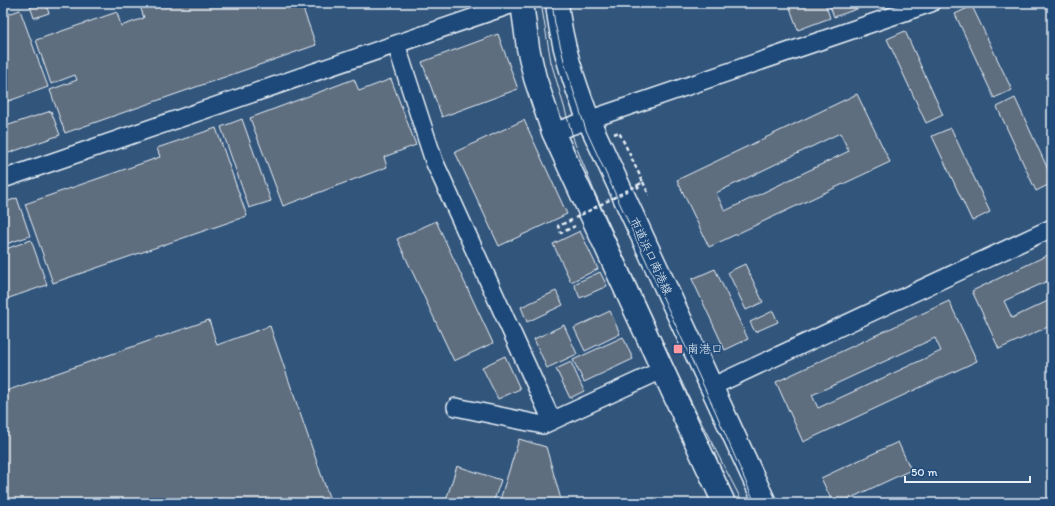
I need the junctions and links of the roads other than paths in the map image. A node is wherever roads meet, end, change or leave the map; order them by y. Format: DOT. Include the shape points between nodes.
graph roads {
  1 [pos="516,3"];
  2 [pos="522,3"];
  3 [pos="557,3"];
  4 [pos="931,3"];
  5 [pos="396,44"];
  6 [pos="589,120"];
  7 [pos="553,132"];
  8 [pos="3,179"];
  9 [pos="1052,228"];
  10 [pos="662,370"];
  11 [pos="711,387"];
  12 [pos="456,407"];
  13 [pos="552,421"];
  14 [pos="724,503"];
  15 [pos="765,503"];
  1 -- 5 [label="street"];
  2 -- 7 [label="main road" via="535,78"];
  3 -- 6 [label="main road, 市道浜口南港線" via="566,56"];
  4 -- 6 [label="street"];
  5 -- 8 [label="street"];
  5 -- 13 [label="street" via="434,161"];
  6 -- 7 [label="street"];
  6 -- 11 [label="main road, 市道浜口南港線"];
  7 -- 10 [label="main road"];
  9 -- 11 [label="street"];
  10 -- 13 [label="street"];
  10 -- 14 [label="main road"];
  11 -- 15 [label="main road, 市道浜口南港線"];
  12 -- 13 [label="street" via="543,425"];
}
